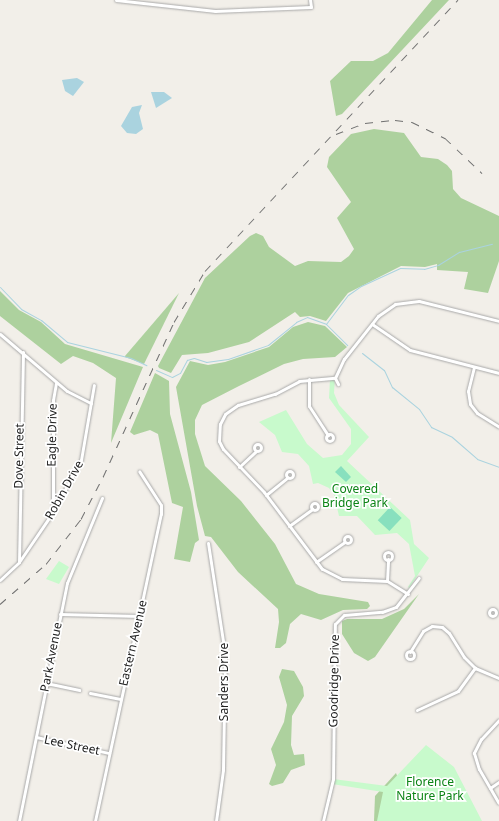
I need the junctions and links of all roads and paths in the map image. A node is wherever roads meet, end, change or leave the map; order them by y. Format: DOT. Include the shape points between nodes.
graph roads {
  1 [pos="116,0"];
  2 [pos="310,0"];
  3 [pos="499,321"];
  4 [pos="372,324"];
  5 [pos="0,334"];
  6 [pos="23,352"];
  7 [pos="474,367"];
  8 [pos="499,373"];
  9 [pos="335,378"];
  10 [pos="309,379"];
  11 [pos="56,383"];
  12 [pos="338,384"];
  13 [pos="94,385"];
  14 [pos="91,403"];
  15 [pos="499,427"];
  16 [pos="328,435"];
  17 [pos="256,451"];
  18 [pos="239,467"];
  19 [pos="139,471"];
  20 [pos="288,477"];
  21 [pos="266,495"];
  22 [pos="102,498"];
  23 [pos="312,509"];
  24 [pos="53,512"];
  25 [pos="289,526"];
  26 [pos="345,542"];
  27 [pos="208,543"];
  28 [pos="388,560"];
  29 [pos="19,562"];
  30 [pos="316,562"];
  31 [pos="419,578"];
  32 [pos="0,580"];
  33 [pos="387,581"];
  34 [pos="408,594"];
  35 [pos="60,614"];
  36 [pos="140,616"];
  37 [pos="496,616"];
  38 [pos="499,618"];
  39 [pos="410,652"];
  40 [pos="475,668"];
  41 [pos="499,678"];
  42 [pos="46,683"];
  43 [pos="79,690"];
  44 [pos="90,693"];
  45 [pos="120,699"];
  46 [pos="417,710"];
  47 [pos="499,720"];
  48 [pos="36,738"];
  49 [pos="109,753"];
  50 [pos="499,782"];
  51 [pos="490,788"];
  52 [pos="499,803"];
  53 [pos="19,821"];
  54 [pos="95,821"];
  55 [pos="216,821"];
  56 [pos="323,821"];
  1 -- 2 [label="street" via="215,11 311,7"];
  3 -- 4 [label="street" via="413,300 388,308"];
  4 -- 7 [label="street" via="410,350"];
  4 -- 9 [label="street" via="344,360"];
  5 -- 6 [label="street"];
  6 -- 11 [label="street"];
  6 -- 29 [label="street, Dove Street"];
  7 -- 8 [label="street"];
  7 -- 15 [label="street" via="468,390 470,404 477,413"];
  9 -- 10 [label="street"];
  9 -- 12 [label="street"];
  10 -- 16 [label="street" via="309,406"];
  10 -- 18 [label="street" via="299,381 275,394 238,405 225,414 220,424 219,441 223,450"];
  11 -- 14 [label="street" via="70,394"];
  11 -- 24 [label="street, Eagle Drive" via="53,400"];
  13 -- 14 [label="street, Robin Drive"];
  14 -- 24 [label="street, Robin Drive" via="81,460"];
  17 -- 18 [label="street"];
  18 -- 21 [label="street"];
  19 -- 36 [label="street, Eastern Avenue" via="162,510"];
  20 -- 21 [label="street"];
  21 -- 25 [label="street"];
  22 -- 35 [label="street, Park Avenue" via="67,583"];
  23 -- 25 [label="street"];
  24 -- 29 [label="street, Robin Drive"];
  25 -- 30 [label="street"];
  26 -- 30 [label="street"];
  27 -- 55 [label="street, Sanders Drive" via="225,654 223,770"];
  28 -- 33 [label="street"];
  29 -- 32 [label="street, Robin Drive"];
  30 -- 33 [label="street" via="335,577"];
  31 -- 34 [label="street, Goodridge Drive"];
  33 -- 34 [label="street"];
  34 -- 56 [label="street, Goodridge Drive" via="400,604 390,610 344,615 335,624 333,779"];
  35 -- 36 [label="street"];
  35 -- 42 [label="street, Park Avenue"];
  36 -- 45 [label="street, Eastern Avenue"];
  37 -- 38 [label="street"];
  39 -- 40 [label="street" via="423,631 432,626 442,627"];
  40 -- 41 [label="street"];
  40 -- 46 [label="street" via="458,691"];
  42 -- 43 [label="street"];
  42 -- 48 [label="street, Park Avenue"];
  44 -- 45 [label="street"];
  45 -- 49 [label="street, Eastern Avenue"];
  47 -- 51 [label="street" via="477,743 474,753 475,763"];
  48 -- 49 [label="street, Lee Street"];
  48 -- 53 [label="street, Park Avenue"];
  49 -- 54 [label="street, Eastern Avenue"];
  50 -- 51 [label="street"];
  51 -- 52 [label="street"];
}
